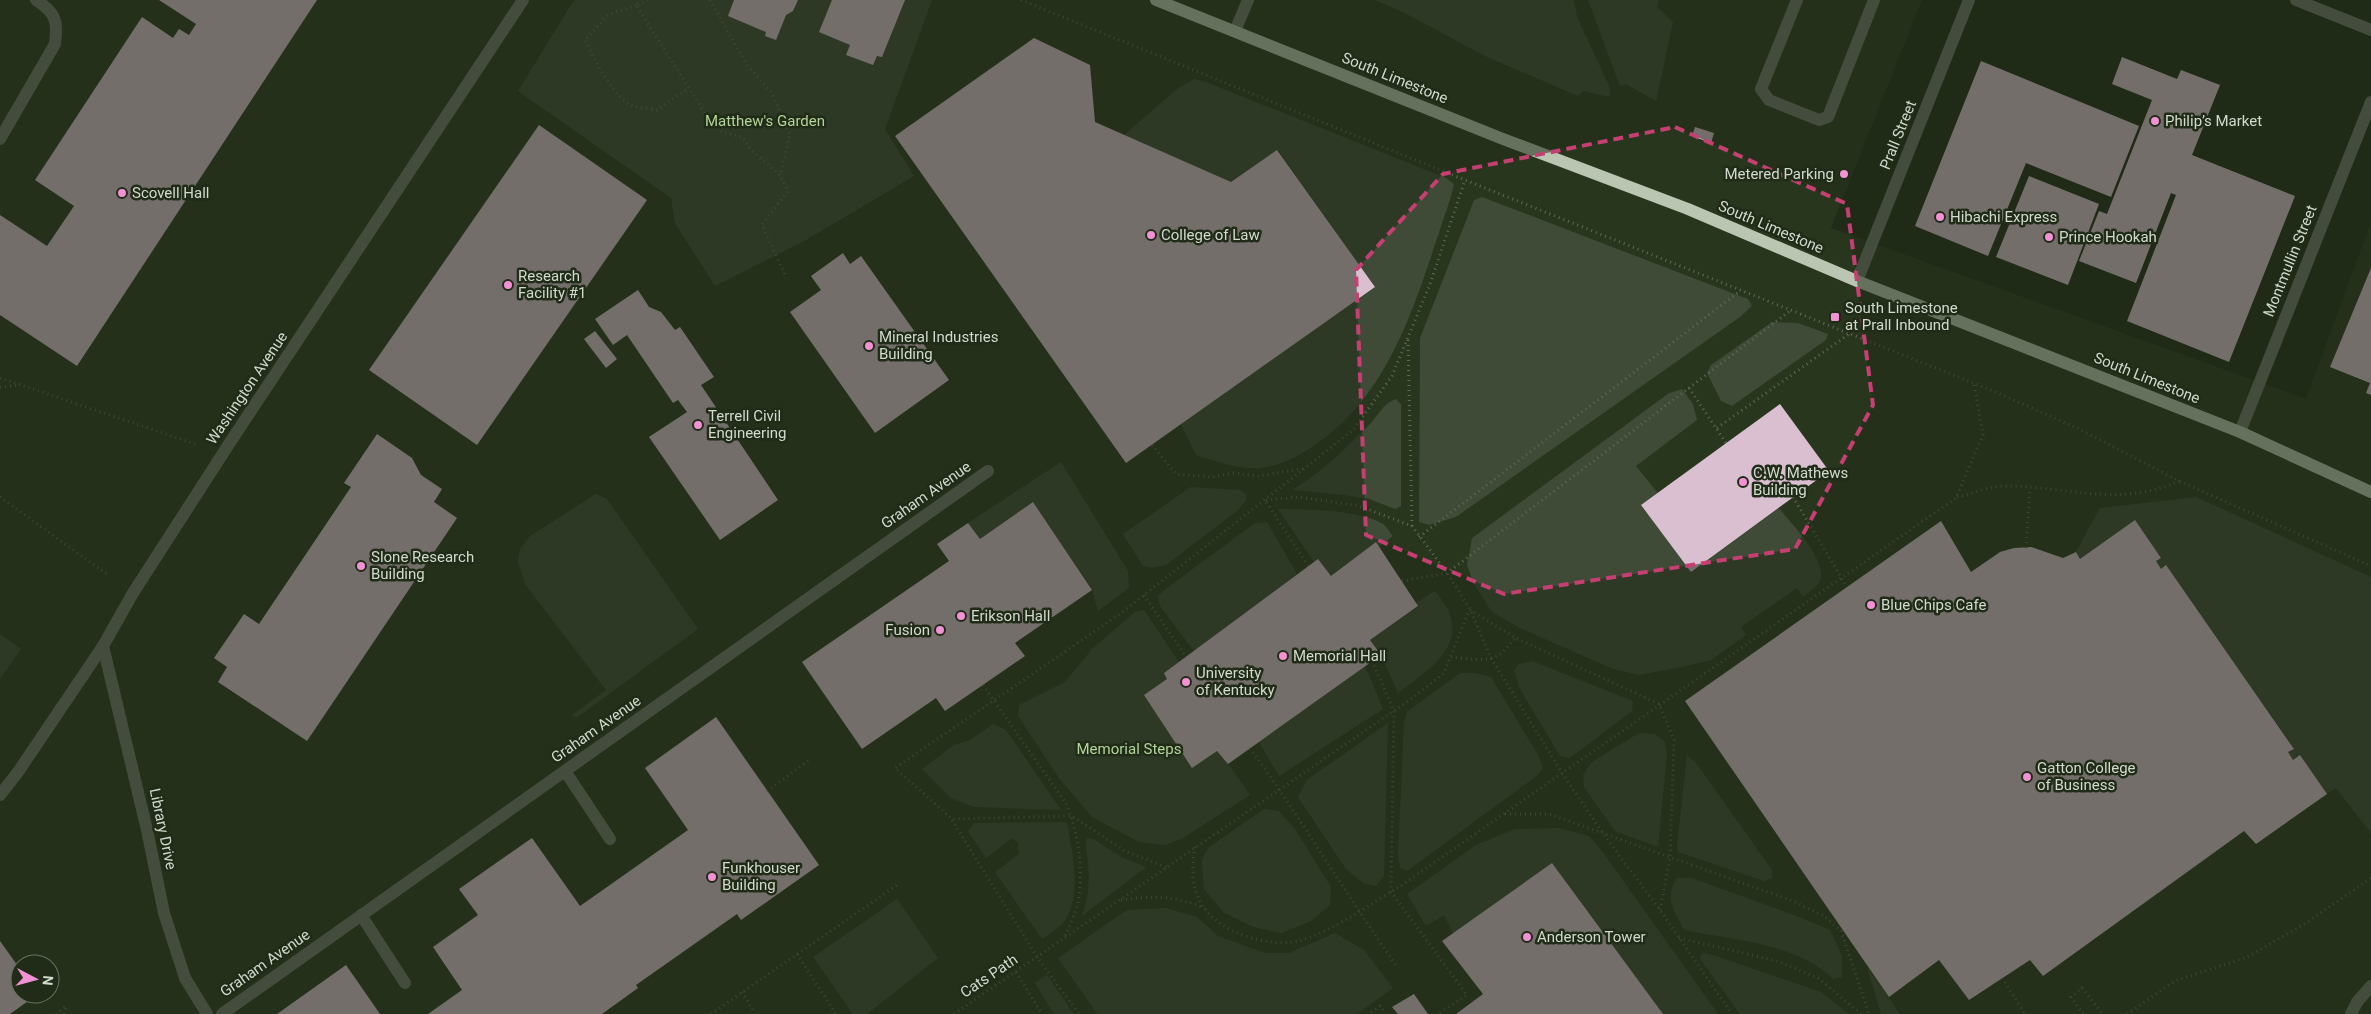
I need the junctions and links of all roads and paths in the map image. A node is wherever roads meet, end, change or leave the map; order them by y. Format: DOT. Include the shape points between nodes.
graph roads {
  1 [pos="36,0"];
  2 [pos="523,0"];
  3 [pos="648,0"];
  4 [pos="710,0"];
  5 [pos="1021,0"];
  6 [pos="1156,0"];
  7 [pos="1248,0"];
  8 [pos="1797,0"];
  9 [pos="1874,0"];
  10 [pos="1968,0"];
  11 [pos="2296,0"];
  12 [pos="636,5"];
  13 [pos="2371,30"];
  14 [pos="1235,32"];
  15 [pos="689,88"];
  16 [pos="2371,102"];
  17 [pos="0,138"];
  18 [pos="780,175"];
  19 [pos="1465,180"];
  20 [pos="785,275"];
  21 [pos="1857,281"];
  22 [pos="1740,290"];
  23 [pos="1791,310"];
  24 [pos="1849,333"];
  25 [pos="1408,337"];
  26 [pos="0,378"];
  27 [pos="1974,383"];
  28 [pos="21,384"];
  29 [pos="0,387"];
  30 [pos="1689,388"];
  31 [pos="1717,428"];
  32 [pos="2240,432"];
  33 [pos="1726,443"];
  34 [pos="195,444"];
  35 [pos="1152,445"];
  36 [pos="1308,468"];
  37 [pos="988,471"];
  38 [pos="2179,481"];
  39 [pos="2030,489"];
  40 [pos="2371,492"];
  41 [pos="0,497"];
  42 [pos="1794,497"];
  43 [pos="1956,498"];
  44 [pos="1265,500"];
  45 [pos="1412,526"];
  46 [pos="1420,537"];
  47 [pos="2026,548"];
  48 [pos="1308,566"];
  49 [pos="2371,566"];
  50 [pos="1447,573"];
  51 [pos="108,575"];
  52 [pos="1842,576"];
  53 [pos="1402,581"];
  54 [pos="1848,587"];
  55 [pos="1144,595"];
  56 [pos="1470,609"];
  57 [pos="1516,638"];
  58 [pos="103,646"];
  59 [pos="1186,657"];
  60 [pos="1451,657"];
  61 [pos="1491,658"];
  62 [pos="1372,661"];
  63 [pos="983,685"];
  64 [pos="994,700"];
  65 [pos="1659,704"];
  66 [pos="1394,711"];
  67 [pos="1250,748"];
  68 [pos="808,761"];
  69 [pos="566,770"];
  70 [pos="1562,773"];
  71 [pos="1279,789"];
  72 [pos="767,791"];
  73 [pos="0,795"];
  74 [pos="1504,814"];
  75 [pos="1072,816"];
  76 [pos="952,819"];
  77 [pos="1604,835"];
  78 [pos="610,839"];
  79 [pos="1195,847"];
  80 [pos="1670,858"];
  81 [pos="1166,868"];
  82 [pos="2371,878"];
  83 [pos="900,883"];
  84 [pos="1391,892"];
  85 [pos="1120,900"];
  86 [pos="1205,908"];
  87 [pos="1660,910"];
  88 [pos="1358,911"];
  89 [pos="361,915"];
  90 [pos="1679,938"];
  91 [pos="1063,939"];
  92 [pos="797,954"];
  93 [pos="1038,957"];
  94 [pos="1398,968"];
  95 [pos="1016,972"];
  96 [pos="2002,978"];
  97 [pos="405,983"];
  98 [pos="2371,986"];
  99 [pos="742,992"];
  100 [pos="1371,1012"];
  101 [pos="56,1014"];
  102 [pos="64,1014"];
  103 [pos="207,1014"];
  104 [pos="222,1014"];
  105 [pos="711,1014"];
  106 [pos="756,1014"];
  107 [pos="836,1014"];
  108 [pos="954,1014"];
  109 [pos="1042,1014"];
  110 [pos="1079,1014"];
  111 [pos="1386,1014"];
  112 [pos="1438,1014"];
  113 [pos="1732,1014"];
  114 [pos="1861,1014"];
  115 [pos="1869,1014"];
  116 [pos="2025,1014"];
  117 [pos="2083,1014"];
  118 [pos="2103,1014"];
  119 [pos="2127,1014"];
  120 [pos="2351,1014"];
  1 -- 17 [label="street" via="51,10 57,29 55,44"];
  2 -- 58 [label="street, Washington Avenue" via="229,444"];
  3 -- 12 [label="path"];
  4 -- 18 [label="path" via="746,64 772,93 790,135"];
  5 -- 19 [label="path"];
  6 -- 14 [label="main road, South Limestone"];
  7 -- 14 [label="street"];
  8 -- 9 [label="street" via="1761,89 1769,100 1819,120 1828,117"];
  10 -- 21 [label="street, Prall Street"];
  11 -- 13 [label="street"];
  12 -- 15 [label="path"];
  12 -- 15 [label="path" via="608,15 584,40 595,61 632,106 657,110"];
  14 -- 21 [label="main road, South Limestone" via="1688,209"];
  15 -- 18 [label="path" via="722,132 742,136 751,150"];
  16 -- 32 [label="street, Montmullin Street"];
  18 -- 20 [label="path" via="788,190 762,225"];
  19 -- 22 [label="path"];
  19 -- 25 [label="path" via="1430,284"];
  21 -- 32 [label="main road, South Limestone"];
  22 -- 23 [label="path"];
  22 -- 46 [label="path"];
  23 -- 24 [label="path"];
  23 -- 30 [label="path"];
  24 -- 27 [label="path"];
  24 -- 31 [label="path"];
  25 -- 36 [label="path" via="1392,376 1375,403 1353,430"];
  25 -- 45 [label="path"];
  26 -- 28 [label="path"];
  27 -- 38 [label="path" via="2079,430"];
  27 -- 43 [label="path" via="1983,435"];
  28 -- 29 [label="path"];
  28 -- 34 [label="path"];
  30 -- 31 [label="path"];
  30 -- 50 [label="path"];
  31 -- 33 [label="path"];
  32 -- 40 [label="main road, South Limestone"];
  35 -- 36 [label="path" via="1176,474 1258,476"];
  36 -- 44 [label="path"];
  37 -- 69 [label="street, Graham Avenue"];
  38 -- 39 [label="path" via="2163,488 2117,496"];
  38 -- 49 [label="path"];
  39 -- 43 [label="path" via="2000,486"];
  39 -- 47 [label="path"];
  41 -- 51 [label="path"];
  42 -- 52 [label="path"];
  43 -- 52 [label="path"];
  44 -- 45 [label="path" via="1299,498 1350,504"];
  44 -- 48 [label="path"];
  44 -- 55 [label="path"];
  45 -- 46 [label="path"];
  46 -- 50 [label="path"];
  50 -- 53 [label="path"];
  50 -- 56 [label="path"];
  52 -- 54 [label="path"];
  52 -- 65 [label="path"];
  55 -- 59 [label="path"];
  55 -- 64 [label="path"];
  56 -- 57 [label="path"];
  56 -- 60 [label="path, Cats Path"];
  56 -- 61 [label="path"];
  57 -- 61 [label="path" via="1498,656"];
  57 -- 65 [label="path"];
  58 -- 73 [label="street, Washington Avenue"];
  58 -- 103 [label="street, Library Drive" via="164,913 185,978"];
  60 -- 61 [label="path"];
  60 -- 66 [label="path, Cats Path" via="1444,673"];
  61 -- 70 [label="path"];
  62 -- 66 [label="path"];
  63 -- 64 [label="path"];
  64 -- 75 [label="path"];
  64 -- 76 [label="path" via="895,768"];
  65 -- 70 [label="path"];
  65 -- 80 [label="path" via="1674,740"];
  66 -- 71 [label="path, Cats Path"];
  66 -- 84 [label="path"];
  67 -- 71 [label="path"];
  68 -- 72 [label="path"];
  69 -- 78 [label="street"];
  69 -- 89 [label="street, Graham Avenue"];
  70 -- 74 [label="path"];
  70 -- 77 [label="path"];
  71 -- 79 [label="path, Cats Path"];
  71 -- 88 [label="path"];
  74 -- 77 [label="path" via="1549,814"];
  74 -- 84 [label="path"];
  75 -- 76 [label="path"];
  75 -- 81 [label="path" via="1125,851"];
  75 -- 91 [label="path" via="1079,857 1078,900"];
  76 -- 93 [label="path"];
  77 -- 80 [label="path"];
  77 -- 87 [label="path"];
  79 -- 81 [label="path, Cats Path"];
  79 -- 86 [label="path" via="1193,881 1198,899"];
  80 -- 87 [label="path"];
  80 -- 115 [label="path" via="1793,901 1824,916 1841,932"];
  81 -- 85 [label="path, Cats Path"];
  82 -- 119 [label="path" via="2306,923 2247,957 2175,981"];
  83 -- 92 [label="path"];
  84 -- 88 [label="path"];
  84 -- 112 [label="path" via="1467,995"];
  85 -- 86 [label="path" via="1169,897"];
  85 -- 91 [label="path, Cats Path"];
  86 -- 88 [label="path" via="1212,919 1229,931 1272,944 1298,941"];
  87 -- 90 [label="path"];
  88 -- 94 [label="path"];
  89 -- 97 [label="street"];
  89 -- 104 [label="street, Graham Avenue"];
  90 -- 113 [label="path"];
  90 -- 114 [label="path" via="1777,962 1818,978"];
  91 -- 93 [label="path, Cats Path"];
  92 -- 99 [label="path"];
  92 -- 107 [label="path"];
  93 -- 95 [label="path, Cats Path"];
  93 -- 110 [label="path"];
  95 -- 108 [label="path, Cats Path"];
  95 -- 109 [label="path"];
  96 -- 116 [label="path"];
  98 -- 120 [label="street"];
  99 -- 105 [label="path"];
  99 -- 106 [label="path"];
  100 -- 111 [label="path" via="1380,1006"];
  101 -- 102 [label="path" via="67,1005"];
  117 -- 118 [label="path" via="2071,997 2082,988"];
}
